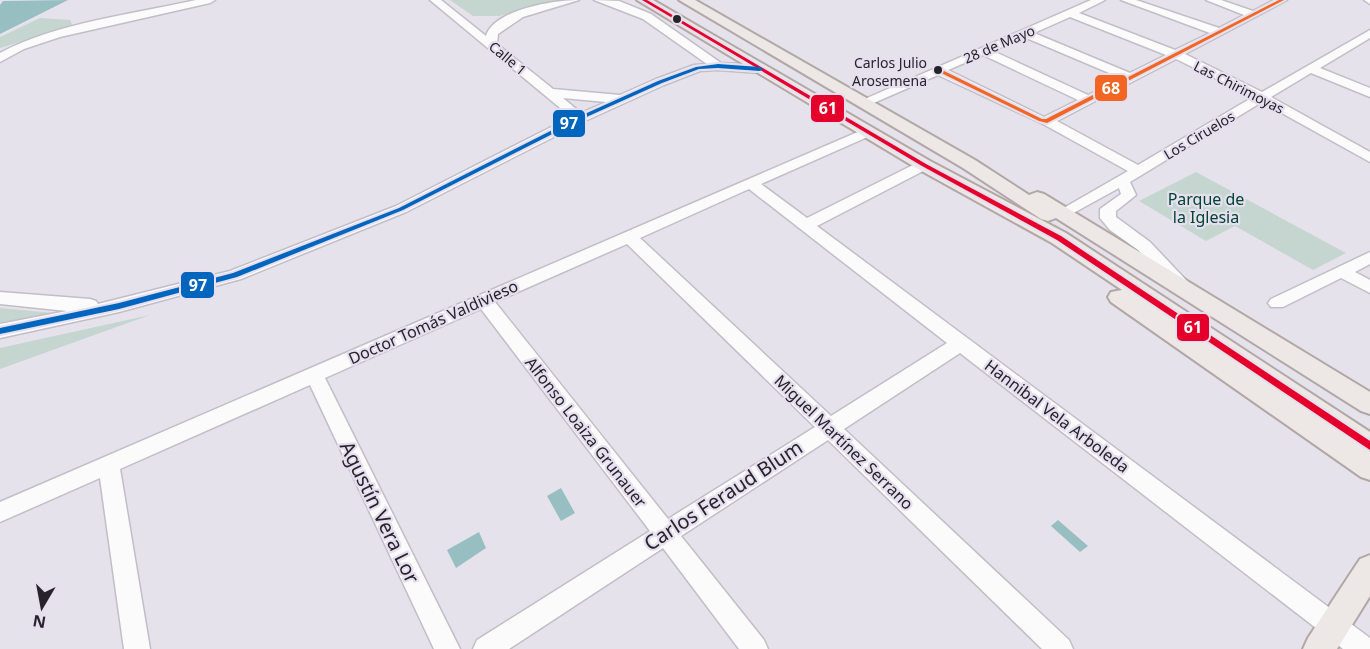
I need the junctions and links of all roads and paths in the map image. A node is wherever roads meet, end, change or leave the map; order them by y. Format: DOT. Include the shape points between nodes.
graph roads {
  1 [pos="210,0"];
  2 [pos="435,0"];
  3 [pos="574,0"];
  4 [pos="599,0"];
  5 [pos="644,0"];
  6 [pos="686,0"];
  7 [pos="1100,0"];
  8 [pos="1126,0"];
  9 [pos="1211,0"];
  10 [pos="1282,0"];
  11 [pos="1070,13"];
  12 [pos="1254,15"];
  13 [pos="459,19"];
  14 [pos="512,20"];
  15 [pos="1219,32"];
  16 [pos="1024,33"];
  17 [pos="1370,33"];
  18 [pos="1355,41"];
  19 [pos="491,44"];
  20 [pos="1370,46"];
  21 [pos="984,51"];
  22 [pos="1177,55"];
  23 [pos="0,58"];
  24 [pos="718,66"];
  25 [pos="1310,68"];
  26 [pos="760,69"];
  27 [pos="938,70"];
  28 [pos="1131,78"];
  29 [pos="550,93"];
  30 [pos="1370,93"];
  31 [pos="1262,97"];
  32 [pos="620,99"];
  33 [pos="1088,100"];
  34 [pos="864,102"];
  35 [pos="580,118"];
  36 [pos="1046,121"];
  37 [pos="867,132"];
  38 [pos="1370,158"];
  39 [pos="924,165"];
  40 [pos="1139,171"];
  41 [pos="1121,182"];
  42 [pos="750,183"];
  43 [pos="1026,219"];
  44 [pos="806,225"];
  45 [pos="1061,225"];
  46 [pos="629,236"];
  47 [pos="1370,257"];
  48 [pos="1342,272"];
  49 [pos="1370,286"];
  50 [pos="1186,290"];
  51 [pos="0,298"];
  52 [pos="483,300"];
  53 [pos="1277,303"];
  54 [pos="119,306"];
  55 [pos="0,331"];
  56 [pos="962,343"];
  57 [pos="314,374"];
  58 [pos="1370,404"];
  59 [pos="828,427"];
  60 [pos="1370,427"];
  61 [pos="1337,446"];
  62 [pos="1370,446"];
  63 [pos="1370,452"];
  64 [pos="109,464"];
  65 [pos="1370,469"];
  66 [pos="0,512"];
  67 [pos="666,534"];
  68 [pos="1370,569"];
  69 [pos="1327,637"];
  70 [pos="137,649"];
  71 [pos="447,649"];
  72 [pos="486,649"];
  73 [pos="755,649"];
  74 [pos="1060,649"];
  75 [pos="1364,649"];
  1 -- 23 [label="street" via="57,34"];
  2 -- 13 [label="street, Calle 1"];
  3 -- 14 [label="street"];
  4 -- 24 [label="street" via="638,11"];
  5 -- 26 [label="main road"];
  6 -- 34 [label="main road"];
  7 -- 11 [label="street, 28 de Mayo"];
  8 -- 15 [label="street"];
  9 -- 12 [label="street"];
  10 -- 12 [label="street"];
  11 -- 16 [label="street, 28 de Mayo"];
  11 -- 22 [label="street, Las Chirimoyas"];
  12 -- 15 [label="street"];
  13 -- 14 [label="street"];
  13 -- 19 [label="street, Calle 1"];
  14 -- 19 [label="street" via="492,33"];
  15 -- 22 [label="street"];
  16 -- 21 [label="street, 28 de Mayo"];
  16 -- 28 [label="street"];
  17 -- 18 [label="street, Los Ciruelos"];
  18 -- 20 [label="street"];
  18 -- 25 [label="street, Los Ciruelos"];
  19 -- 29 [label="street, Calle 1"];
  21 -- 27 [label="street, 28 de Mayo"];
  21 -- 33 [label="street"];
  22 -- 28 [label="street"];
  22 -- 31 [label="street, Las Chirimoyas"];
  24 -- 26 [label="street"];
  24 -- 32 [label="street" via="698,68"];
  25 -- 30 [label="street"];
  25 -- 31 [label="street, Los Ciruelos"];
  26 -- 37 [label="main road"];
  27 -- 34 [label="street, 28 de Mayo"];
  27 -- 36 [label="street"];
  28 -- 33 [label="street"];
  29 -- 32 [label="street"];
  29 -- 35 [label="street, Calle 1"];
  31 -- 38 [label="street, Las Chirimoyas"];
  31 -- 40 [label="street, Los Ciruelos"];
  32 -- 35 [label="street"];
  33 -- 36 [label="street"];
  34 -- 45 [label="main road" via="969,164 996,174"];
  35 -- 54 [label="street" via="402,209 236,275"];
  36 -- 40 [label="street"];
  37 -- 39 [label="main road"];
  37 -- 42 [label="street, Doctor Tomás Valdivieso"];
  39 -- 43 [label="main road"];
  39 -- 44 [label="street"];
  40 -- 41 [label="street, Los Ciruelos"];
  41 -- 45 [label="street, Los Ciruelos"];
  41 -- 50 [label="street" via="1129,195 1108,209 1108,218 1144,246"];
  42 -- 44 [label="street, Hannibal Vela Arboleda"];
  42 -- 46 [label="street, Doctor Tomás Valdivieso"];
  43 -- 45 [label="main road"];
  43 -- 61 [label="main road" via="1032,237"];
  44 -- 56 [label="street, Hannibal Vela Arboleda"];
  45 -- 50 [label="main road"];
  45 -- 60 [label="main road"];
  45 -- 62 [label="main road"];
  46 -- 52 [label="street, Doctor Tomás Valdivieso"];
  46 -- 59 [label="street, Miguel Martínez Serrano"];
  47 -- 48 [label="street"];
  48 -- 49 [label="street"];
  48 -- 53 [label="street"];
  50 -- 58 [label="main road"];
  51 -- 54 [label="street"];
  52 -- 57 [label="street, Doctor Tomás Valdivieso"];
  52 -- 67 [label="street, Alfonso Loaiza Grunauer"];
  54 -- 55 [label="street"];
  56 -- 59 [label="street, Carlos Feraud Blum"];
  56 -- 69 [label="street, Hannibal Vela Arboleda"];
  57 -- 64 [label="street, Doctor Tomás Valdivieso"];
  57 -- 71 [label="street, Agustín Vera Lor"];
  59 -- 67 [label="street, Carlos Feraud Blum"];
  59 -- 74 [label="street, Miguel Martínez Serrano"];
  61 -- 63 [label="main road"];
  61 -- 65 [label="main road"];
  64 -- 66 [label="street, Doctor Tomás Valdivieso"];
  64 -- 70 [label="street"];
  67 -- 72 [label="street, Carlos Feraud Blum"];
  67 -- 73 [label="street, Alfonso Loaiza Grunauer"];
  68 -- 69 [label="main road"];
  69 -- 75 [label="street, Hannibal Vela Arboleda"];
}
